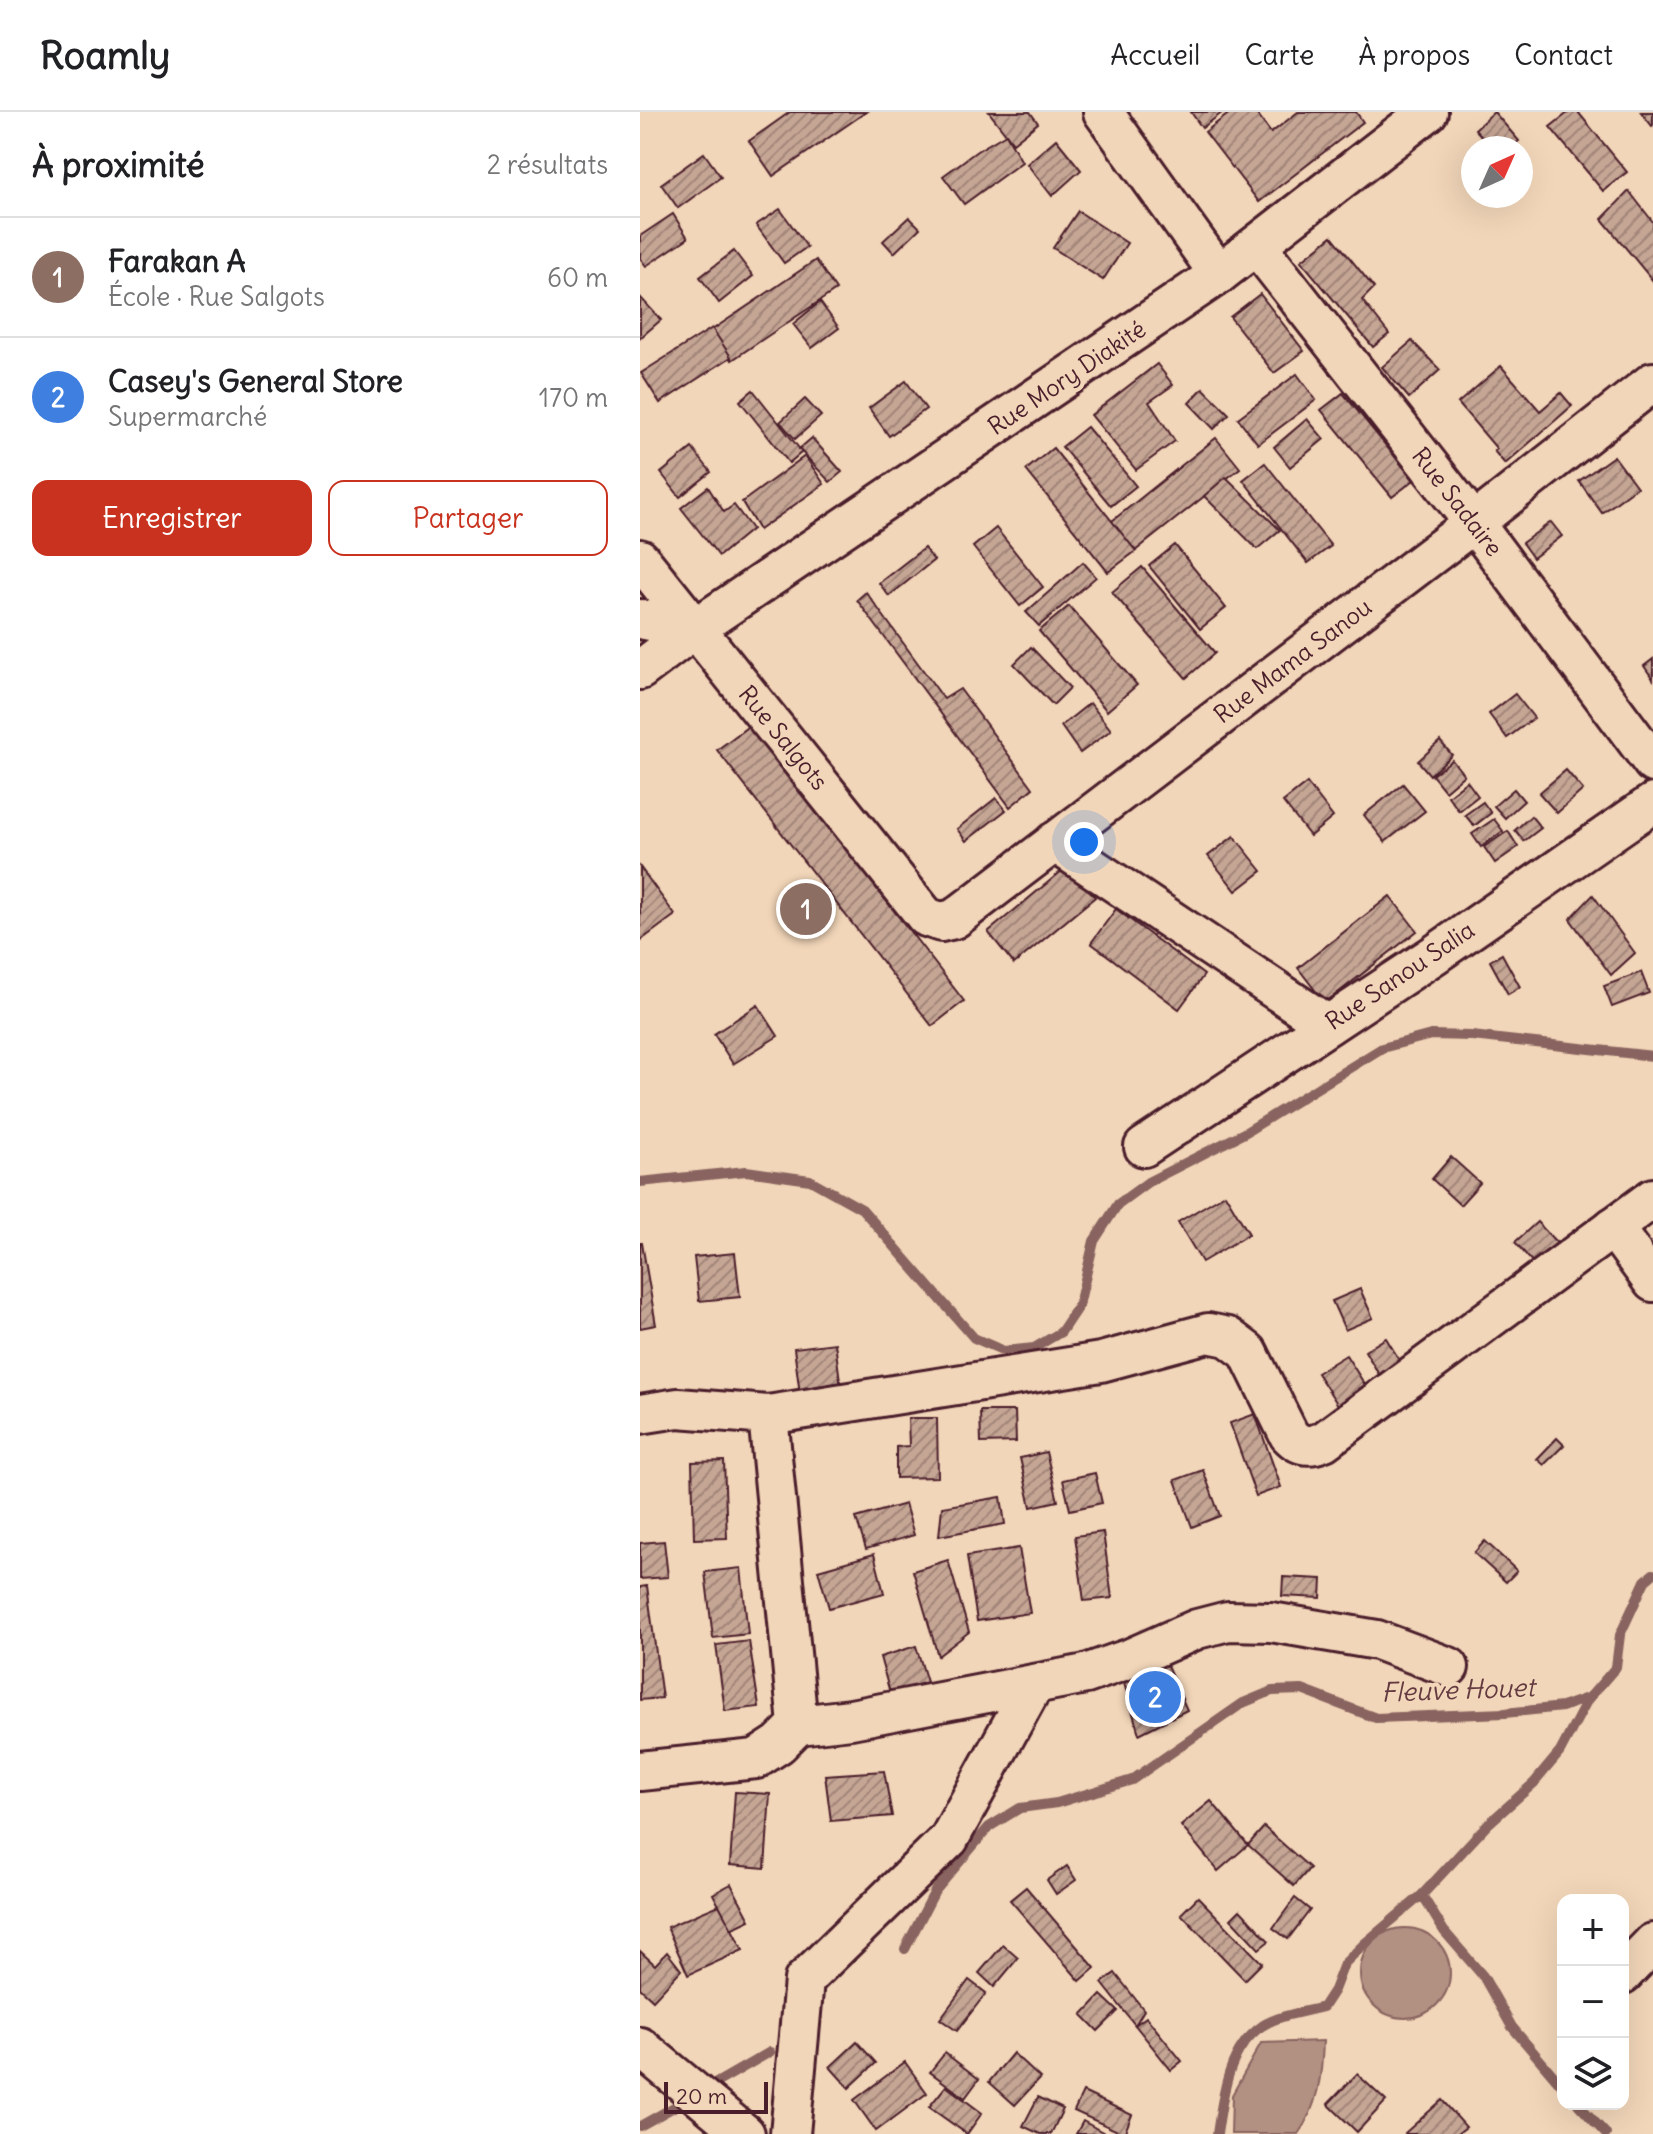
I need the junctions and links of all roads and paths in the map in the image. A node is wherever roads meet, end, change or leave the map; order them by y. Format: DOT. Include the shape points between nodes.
graph roads {
  1 [pos="1103,112"];
  2 [pos="1428,112"];
  3 [pos="1257,246"];
  4 [pos="1219,274"];
  5 [pos="1653,382"];
  6 [pos="1474,523"];
  7 [pos="640,559"];
  8 [pos="640,619"];
  9 [pos="694,629"];
  10 [pos="640,670"];
  11 [pos="1653,763"];
  12 [pos="1653,803"];
  13 [pos="1054,842"];
  14 [pos="926,917"];
  15 [pos="1328,1025"];
  16 [pos="1144,1147"];
  17 [pos="1653,1198"];
  18 [pos="1613,1227"];
  19 [pos="1653,1282"];
  20 [pos="640,1414"];
  21 [pos="768,1415"];
  22 [pos="1449,1667"];
  23 [pos="1034,1684"];
  24 [pos="798,1725"];
  25 [pos="640,1771"];
  26 [pos="1653,1943"];
  27 [pos="1629,1968"];
  28 [pos="640,2047"];
  29 [pos="745,2134"];
  30 [pos="790,2134"];
  1 -- 4 [label="street"];
  2 -- 3 [label="street, Rue Mory Diakité"];
  3 -- 4 [label="street, Rue Mory Diakité"];
  3 -- 6 [label="street, Rue Sadaire"];
  4 -- 9 [label="street, Rue Mory Diakité"];
  5 -- 6 [label="street, Rue Mama Sanou"];
  6 -- 11 [label="street, Rue Sadaire"];
  6 -- 13 [label="street, Rue Mama Sanou"];
  7 -- 9 [label="street, Rue Salgots"];
  8 -- 9 [label="street"];
  9 -- 10 [label="street, Rue Mory Diakité"];
  9 -- 14 [label="street, Rue Salgots"];
  12 -- 15 [label="street, Rue Sanou Salia"];
  13 -- 14 [label="street, Rue Mama Sanou" via="954,919"];
  13 -- 15 [label="street"];
  15 -- 16 [label="street, Rue Sanou Salia"];
  17 -- 18 [label="street"];
  18 -- 19 [label="street"];
  18 -- 21 [label="street" via="1314,1445 1296,1443 1289,1435 1248,1352 1228,1337 1208,1333 1101,1362"];
  20 -- 21 [label="street" via="678,1408"];
  21 -- 24 [label="street"];
  22 -- 23 [label="street" via="1377,1640 1271,1622 1228,1621 1086,1674"];
  23 -- 24 [label="street"];
  23 -- 30 [label="street" via="949,1839 804,1980"];
  24 -- 25 [label="street" via="756,1759"];
  26 -- 27 [label="street"];
  28 -- 29 [label="street"];
}
